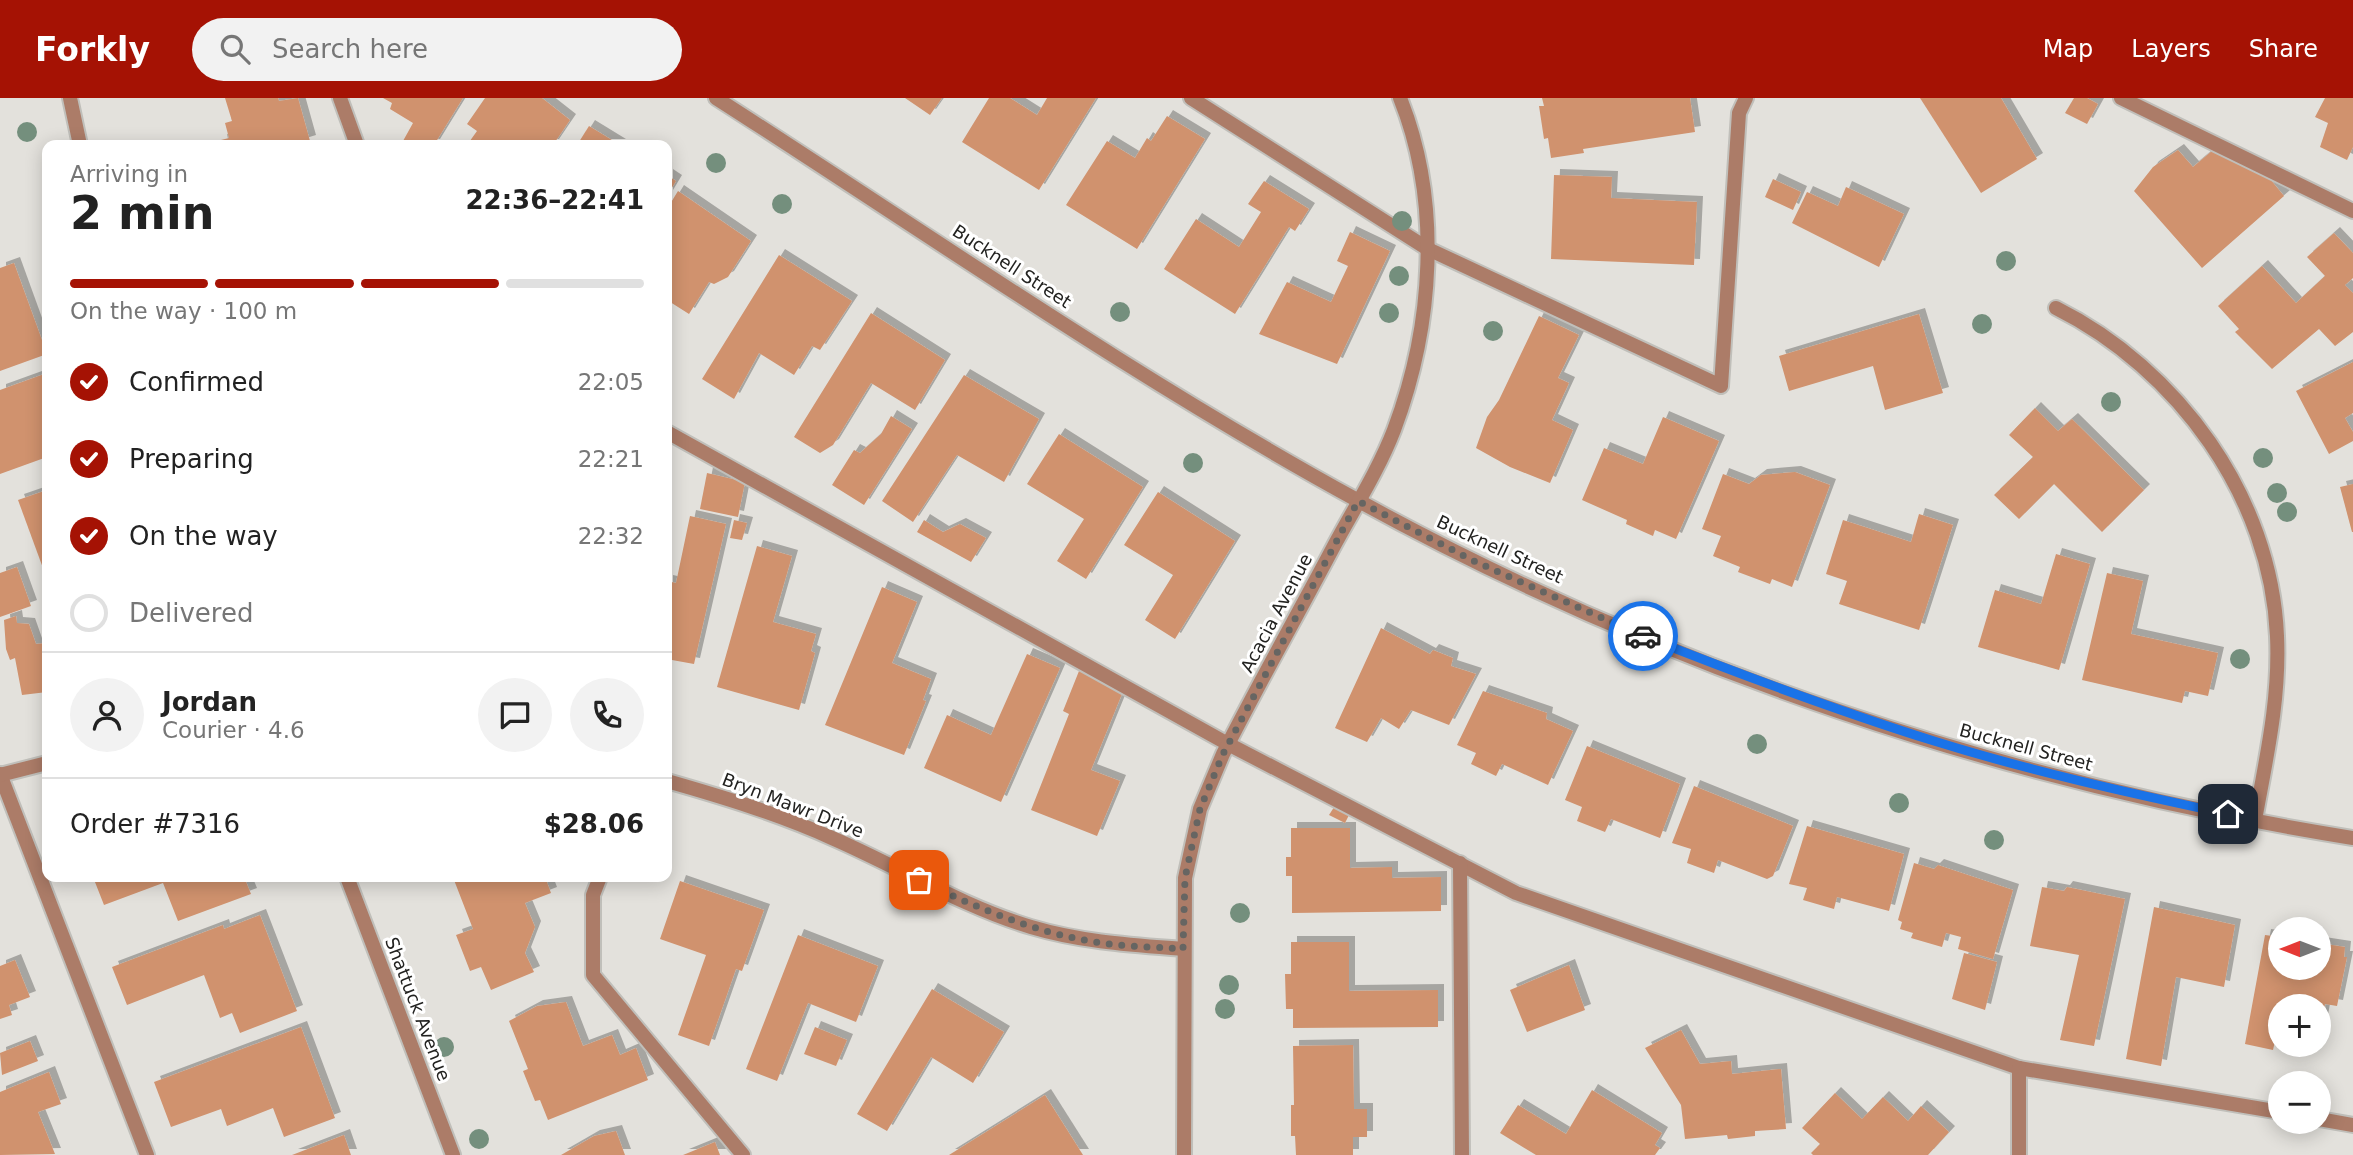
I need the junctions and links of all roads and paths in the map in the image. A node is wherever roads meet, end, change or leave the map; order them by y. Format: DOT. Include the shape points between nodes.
graph roads {
  1 [pos="70,98"];
  2 [pos="340,98"];
  3 [pos="716,98"];
  4 [pos="1191,98"];
  5 [pos="1400,98"];
  6 [pos="1746,98"];
  7 [pos="2121,98"];
  8 [pos="79,140"];
  9 [pos="355,140"];
  10 [pos="2353,211"];
  11 [pos="1427,249"];
  12 [pos="2056,308"];
  13 [pos="672,435"];
  14 [pos="1358,501"];
  15 [pos="1228,744"];
  16 [pos="42,764"];
  17 [pos="0,774"];
  18 [pos="672,782"];
  19 [pos="2255,820"];
  20 [pos="2353,838"];
  21 [pos="1460,863"];
  22 [pos="349,882"];
  23 [pos="598,882"];
  24 [pos="1183,949"];
  25 [pos="2019,1068"];
  26 [pos="2268,1110"];
  27 [pos="2331,1121"];
  28 [pos="2353,1125"];
  29 [pos="147,1155"];
  30 [pos="453,1155"];
  31 [pos="743,1155"];
  32 [pos="1184,1155"];
  33 [pos="1462,1155"];
  34 [pos="2019,1155"];
  1 -- 8 [label="street"];
  2 -- 9 [label="street"];
  3 -- 14 [label="street, Bucknell Street" via="1216,419"];
  4 -- 11 [label="street"];
  5 -- 11 [label="street, Acacia Avenue" via="1422,177"];
  6 -- 11 [label="street" via="1739,113 1721,386"];
  7 -- 10 [label="street"];
  11 -- 14 [label="street, Acacia Avenue" via="1424,314 1413,370 1393,432"];
  12 -- 19 [label="street" via="2132,356 2176,399 2214,448 2244,502 2267,567 2277,635 2276,703"];
  13 -- 15 [label="street"];
  14 -- 15 [label="street, Acacia Avenue"];
  14 -- 19 [label="street, Bucknell Street" via="1476,562 1626,629 1780,690 1936,741 2094,785"];
  15 -- 21 [label="street"];
  15 -- 24 [label="street, Acacia Avenue" via="1200,809 1185,878"];
  16 -- 17 [label="street"];
  17 -- 29 [label="street"];
  18 -- 24 [label="street, Bryn Mawr Drive" via="726,797 831,838 963,901 1031,927 1102,943"];
  19 -- 20 [label="street, Bucknell Street"];
  21 -- 25 [label="street" via="1516,892"];
  21 -- 33 [label="street"];
  22 -- 30 [label="street, Shattuck Avenue"];
  23 -- 31 [label="street" via="593,895 593,975"];
  24 -- 32 [label="street, Acacia Avenue"];
  25 -- 26 [label="street"];
  25 -- 34 [label="street"];
  27 -- 28 [label="street"];
}
